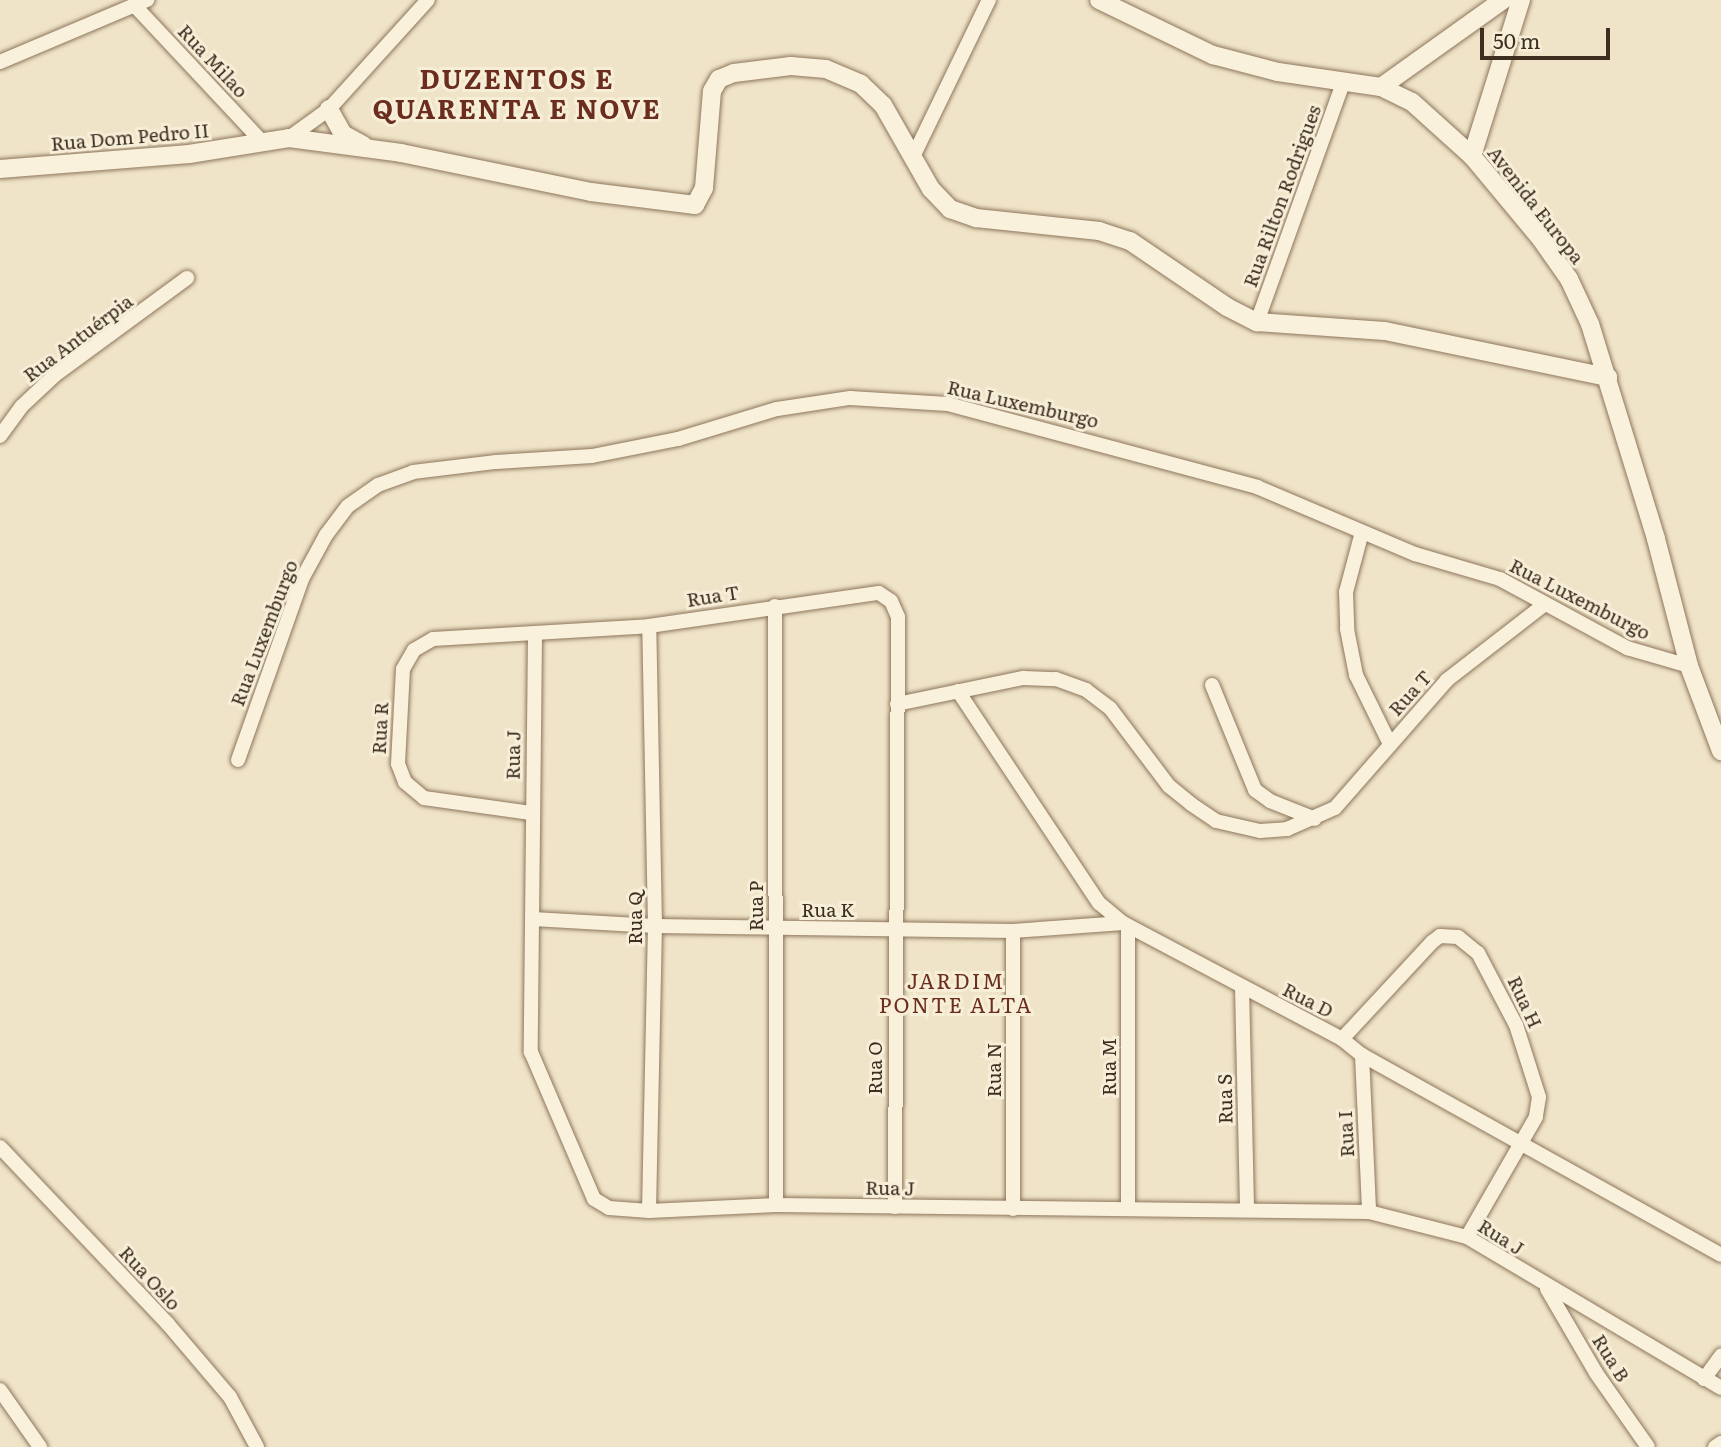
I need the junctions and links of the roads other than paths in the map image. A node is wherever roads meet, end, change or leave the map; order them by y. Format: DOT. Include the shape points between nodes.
graph roads {
  1 [pos="428,0"];
  2 [pos="989,0"];
  3 [pos="1100,0"];
  4 [pos="1503,0"];
  5 [pos="1521,0"];
  6 [pos="141,3"];
  7 [pos="1477,22"];
  8 [pos="1509,41"];
  9 [pos="0,62"];
  10 [pos="1343,83"];
  11 [pos="1381,86"];
  12 [pos="329,109"];
  13 [pos="289,138"];
  14 [pos="263,143"];
  15 [pos="372,149"];
  16 [pos="1472,156"];
  17 [pos="912,159"];
  18 [pos="0,169"];
  19 [pos="187,278"];
  20 [pos="1257,322"];
  21 [pos="1608,377"];
  22 [pos="0,436"];
  23 [pos="1362,532"];
  24 [pos="1545,604"];
  25 [pos="775,606"];
  26 [pos="649,626"];
  27 [pos="535,636"];
  28 [pos="433,639"];
  29 [pos="1689,666"];
  30 [pos="1212,685"];
  31 [pos="958,691"];
  32 [pos="897,704"];
  33 [pos="1390,744"];
  34 [pos="1721,751"];
  35 [pos="238,760"];
  36 [pos="531,813"];
  37 [pos="1315,819"];
  38 [pos="533,919"];
  39 [pos="1126,925"];
  40 [pos="655,926"];
  41 [pos="776,929"];
  42 [pos="894,929"];
  43 [pos="1013,931"];
  44 [pos="1242,987"];
  45 [pos="1342,1039"];
  46 [pos="1362,1055"];
  47 [pos="1522,1140"];
  48 [pos="0,1147"];
  49 [pos="776,1205"];
  50 [pos="895,1207"];
  51 [pos="1013,1209"];
  52 [pos="1128,1209"];
  53 [pos="1247,1210"];
  54 [pos="649,1211"];
  55 [pos="1369,1212"];
  56 [pos="1467,1237"];
  57 [pos="1721,1255"];
  58 [pos="1546,1288"];
  59 [pos="1721,1356"];
  60 [pos="1704,1379"];
  61 [pos="1721,1388"];
  62 [pos="0,1390"];
  63 [pos="1721,1443"];
  64 [pos="40,1447"];
  65 [pos="257,1447"];
  66 [pos="1648,1447"];
  67 [pos="1715,1447"];
  1 -- 12 [label="street"];
  2 -- 17 [label="street"];
  3 -- 10 [label="street, Avenida Europa" via="1213,55"];
  4 -- 7 [label="street"];
  5 -- 8 [label="street"];
  6 -- 9 [label="street"];
  6 -- 14 [label="street, Rua Milao"];
  7 -- 8 [label="street" via="1499,28"];
  7 -- 11 [label="street"];
  8 -- 16 [label="street"];
  10 -- 11 [label="street, Avenida Europa"];
  10 -- 20 [label="street, Rua Rilton Rodrigues"];
  11 -- 16 [label="street, Avenida Europa" via="1431,116"];
  12 -- 13 [label="street"];
  12 -- 15 [label="street" via="343,134"];
  13 -- 14 [label="street, Rua Dom Pedro II"];
  13 -- 15 [label="street, Rua Dom Pedro II"];
  14 -- 18 [label="street, Rua Dom Pedro II" via="188,154"];
  15 -- 17 [label="street" via="591,192 695,205 704,188 712,91 719,79 791,66 825,69 861,84 883,106"];
  16 -- 21 [label="street, Avenida Europa" via="1569,279"];
  17 -- 20 [label="street" via="950,209 976,218 1099,231 1130,241"];
  19 -- 22 [label="street, Rua Antuérpia" via="55,375 22,406"];
  20 -- 21 [label="street" via="1385,331"];
  21 -- 29 [label="street, Avenida Europa"];
  23 -- 24 [label="street, Rua Luxemburgo" via="1435,562 1500,579"];
  23 -- 33 [label="street" via="1346,592 1347,629 1356,675"];
  23 -- 35 [label="street, Rua Luxemburgo" via="1257,487 948,404 850,398 777,409 678,439 592,456 496,461 413,472 378,485 348,506 326,535 302,579"];
  24 -- 29 [label="street, Rua Luxemburgo" via="1627,648"];
  24 -- 33 [label="street, Rua T" via="1447,680"];
  25 -- 26 [label="street, Rua T"];
  25 -- 32 [label="street, Rua T" via="879,593 891,601 898,617"];
  25 -- 41 [label="street, Rua P"];
  26 -- 27 [label="street, Rua T"];
  26 -- 40 [label="street, Rua Q"];
  27 -- 28 [label="street, Rua T"];
  27 -- 36 [label="street, Rua J"];
  28 -- 36 [label="street, Rua R" via="414,650 403,668 398,764 405,782 424,798"];
  29 -- 34 [label="street, Avenida Europa"];
  30 -- 37 [label="street" via="1255,790"];
  31 -- 32 [label="street, Rua T"];
  31 -- 37 [label="street, Rua T" via="1023,678 1056,678 1086,690 1110,708 1169,786 1216,821 1260,831 1287,829"];
  31 -- 39 [label="street, Rua D" via="1099,903"];
  32 -- 42 [label="street, Rua T"];
  33 -- 37 [label="street, Rua T" via="1351,793"];
  36 -- 38 [label="street, Rua J"];
  38 -- 40 [label="street, Rua K"];
  38 -- 54 [label="street, Rua J" via="528,1021 542,1084 594,1199 609,1208"];
  39 -- 43 [label="street, Rua K"];
  39 -- 44 [label="street, Rua D"];
  39 -- 52 [label="street, Rua M"];
  40 -- 41 [label="street, Rua K"];
  40 -- 54 [label="street, Rua Q"];
  41 -- 42 [label="street, Rua K"];
  41 -- 49 [label="street, Rua P"];
  42 -- 43 [label="street, Rua K"];
  42 -- 50 [label="street, Rua O"];
  43 -- 51 [label="street, Rua N"];
  44 -- 45 [label="street, Rua D"];
  44 -- 53 [label="street, Rua S"];
  45 -- 46 [label="street, Rua D"];
  45 -- 47 [label="street, Rua H" via="1432,942 1449,935 1468,942 1503,995 1534,1074 1539,1097 1536,1118"];
  46 -- 47 [label="street, Rua D"];
  46 -- 55 [label="street, Rua I"];
  47 -- 56 [label="street, Rua H"];
  47 -- 57 [label="street, Rua D"];
  48 -- 65 [label="street, Rua Oslo" via="185,1344 230,1397"];
  49 -- 50 [label="street, Rua J"];
  49 -- 54 [label="street, Rua J"];
  50 -- 51 [label="street, Rua J"];
  51 -- 52 [label="street, Rua J"];
  52 -- 53 [label="street, Rua J"];
  53 -- 55 [label="street, Rua J"];
  55 -- 56 [label="street, Rua J"];
  56 -- 58 [label="street, Rua J"];
  58 -- 60 [label="street, Rua J"];
  58 -- 66 [label="street, Rua B" via="1596,1373"];
  59 -- 60 [label="street"];
  60 -- 61 [label="street, Rua J"];
  62 -- 64 [label="street"];
  63 -- 67 [label="street"];
}
